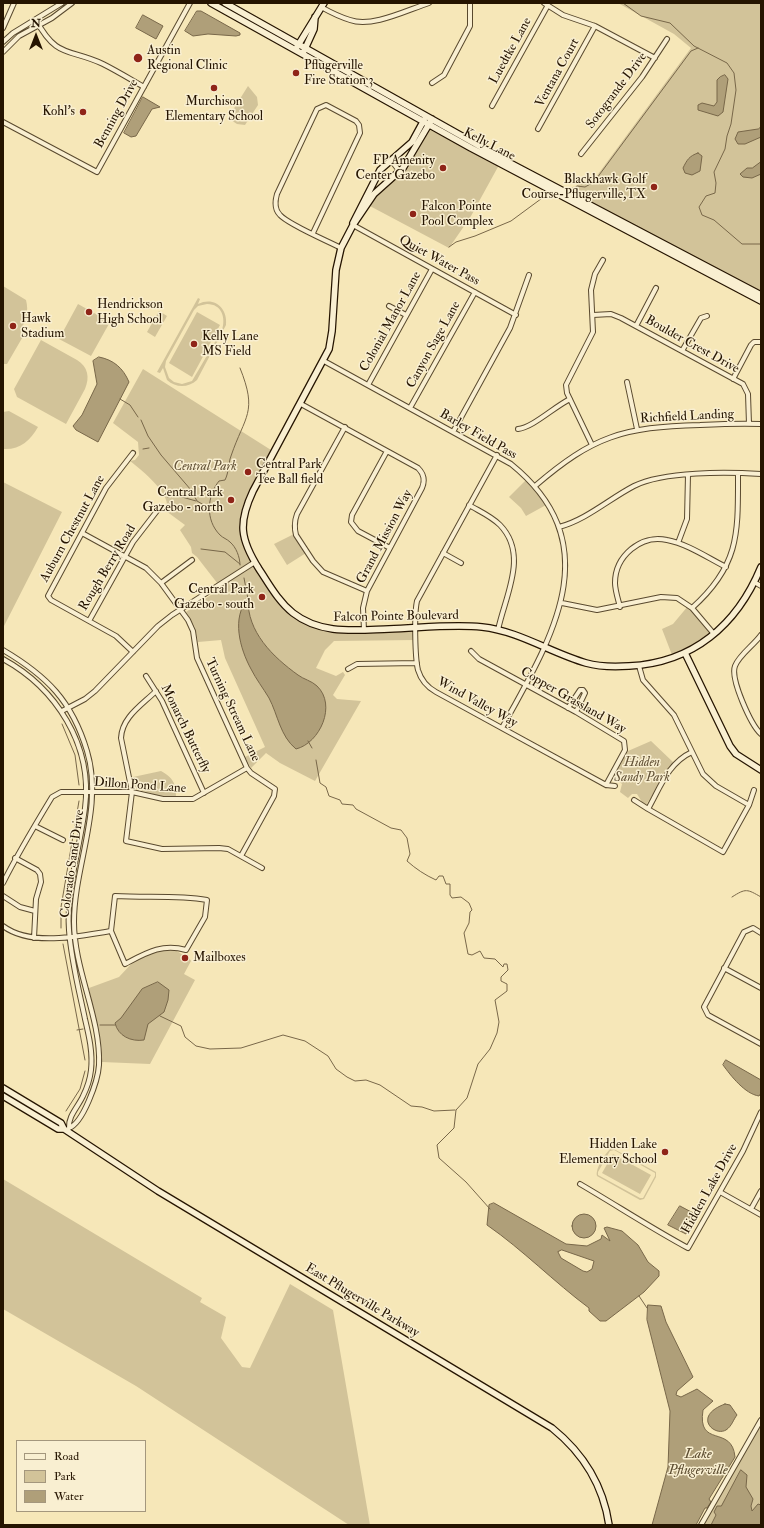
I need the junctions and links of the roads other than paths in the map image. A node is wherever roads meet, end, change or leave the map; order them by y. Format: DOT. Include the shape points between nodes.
graph roads {
  1 [pos="14,3"];
  2 [pos="62,3"];
  3 [pos="72,3"];
  4 [pos="190,3"];
  5 [pos="211,3"];
  6 [pos="225,3"];
  7 [pos="429,3"];
  8 [pos="470,3"];
  9 [pos="546,4"];
  10 [pos="322,5"];
  11 [pos="315,15"];
  12 [pos="36,20"];
  13 [pos="39,25"];
  14 [pos="595,26"];
  15 [pos="3,28"];
  16 [pos="667,39"];
  17 [pos="3,42"];
  18 [pos="297,47"];
  19 [pos="304,51"];
  20 [pos="3,52"];
  21 [pos="655,58"];
  22 [pos="432,83"];
  23 [pos="144,87"];
  24 [pos="492,106"];
  25 [pos="429,117"];
  26 [pos="3,122"];
  27 [pos="426,124"];
  28 [pos="538,129"];
  29 [pos="581,154"];
  30 [pos="391,160"];
  31 [pos="400,172"];
  32 [pos="353,225"];
  33 [pos="313,233"];
  34 [pos="341,248"];
  35 [pos="603,260"];
  36 [pos="432,269"];
  37 [pos="529,275"];
  38 [pos="656,288"];
  39 [pos="475,292"];
  40 [pos="761,295"];
  41 [pos="761,301"];
  42 [pos="389,306"];
  43 [pos="516,314"];
  44 [pos="406,315"];
  45 [pos="593,315"];
  46 [pos="707,316"];
  47 [pos="636,326"];
  48 [pos="761,342"];
  49 [pos="682,351"];
  50 [pos="324,361"];
  51 [pos="733,379"];
  52 [pos="627,382"];
  53 [pos="368,385"];
  54 [pos="570,399"];
  55 [pos="301,404"];
  56 [pos="410,408"];
  57 [pos="749,424"];
  58 [pos="761,424"];
  59 [pos="345,427"];
  60 [pos="518,429"];
  61 [pos="637,429"];
  62 [pos="453,432"];
  63 [pos="592,445"];
  64 [pos="387,451"];
  65 [pos="133,453"];
  66 [pos="497,455"];
  67 [pos="738,473"];
  68 [pos="761,474"];
  69 [pos="688,475"];
  70 [pos="535,486"];
  71 [pos="469,505"];
  72 [pos="160,507"];
  73 [pos="559,527"];
  74 [pos="82,532"];
  75 [pos="678,543"];
  76 [pos="390,548"];
  77 [pos="443,553"];
  78 [pos="125,556"];
  79 [pos="192,560"];
  80 [pos="255,562"];
  81 [pos="461,563"];
  82 [pos="761,567"];
  83 [pos="726,568"];
  84 [pos="754,582"];
  85 [pos="161,583"];
  86 [pos="761,586"];
  87 [pos="366,591"];
  88 [pos="562,603"];
  89 [pos="620,607"];
  90 [pos="692,608"];
  91 [pos="180,609"];
  92 [pos="89,621"];
  93 [pos="416,628"];
  94 [pos="364,630"];
  95 [pos="498,630"];
  96 [pos="714,634"];
  97 [pos="761,635"];
  98 [pos="545,647"];
  99 [pos="3,650"];
  100 [pos="471,651"];
  101 [pos="133,652"];
  102 [pos="685,653"];
  103 [pos="3,659"];
  104 [pos="417,663"];
  105 [pos="638,666"];
  106 [pos="348,668"];
  107 [pos="146,676"];
  108 [pos="526,685"];
  109 [pos="156,691"];
  110 [pos="69,708"];
  111 [pos="568,708"];
  112 [pos="62,711"];
  113 [pos="576,712"];
  114 [pos="502,728"];
  115 [pos="761,734"];
  116 [pos="692,752"];
  117 [pos="246,768"];
  118 [pos="761,770"];
  119 [pos="606,785"];
  120 [pos="614,786"];
  121 [pos="754,790"];
  122 [pos="86,792"];
  123 [pos="92,792"];
  124 [pos="132,792"];
  125 [pos="204,793"];
  126 [pos="634,800"];
  127 [pos="749,805"];
  128 [pos="648,810"];
  129 [pos="35,826"];
  130 [pos="63,840"];
  131 [pos="241,856"];
  132 [pos="15,858"];
  133 [pos="262,868"];
  134 [pos="3,883"];
  135 [pos="3,896"];
  136 [pos="35,911"];
  137 [pos="3,926"];
  138 [pos="111,931"];
  139 [pos="761,933"];
  140 [pos="70,936"];
  141 [pos="75,936"];
  142 [pos="34,938"];
  143 [pos="724,968"];
  144 [pos="761,988"];
  145 [pos="761,1044"];
  146 [pos="3,1088"];
  147 [pos="3,1096"];
  148 [pos="761,1112"];
  149 [pos="67,1130"];
  150 [pos="580,1184"];
  151 [pos="761,1191"];
  152 [pos="720,1192"];
  153 [pos="751,1209"];
  154 [pos="761,1215"];
  155 [pos="761,1420"];
  156 [pos="609,1525"];
  157 [pos="701,1525"];
  1 -- 15 [label="street"];
  2 -- 12 [label="street"];
  3 -- 13 [label="street"];
  4 -- 23 [label="street, Benning Drive"];
  5 -- 18 [label="street, Kelly Lane"];
  6 -- 18 [label="street, Kelly Lane"];
  7 -- 10 [label="street" via="366,22 350,20"];
  8 -- 22 [label="street" via="470,26 444,75"];
  9 -- 14 [label="street" via="563,15"];
  9 -- 24 [label="street, Luedtke Lane"];
  10 -- 11 [label="street"];
  11 -- 18 [label="street"];
  11 -- 19 [label="street" via="314,29"];
  12 -- 13 [label="street"];
  12 -- 17 [label="street"];
  13 -- 20 [label="street" via="19,36"];
  13 -- 23 [label="street" via="45,35 60,49 103,64"];
  14 -- 21 [label="street"];
  14 -- 28 [label="street, Ventana Court"];
  16 -- 21 [label="street, Sotogrande Drive"];
  18 -- 19 [label="street, Kelly Lane"];
  19 -- 25 [label="street, Kelly Lane"];
  19 -- 27 [label="street, Kelly Lane"];
  21 -- 29 [label="street, Sotogrande Drive"];
  23 -- 26 [label="street, Benning Drive" via="97,172"];
  25 -- 27 [label="street, Falcon Pointe Boulevard"];
  25 -- 40 [label="street, Kelly Lane" via="508,162"];
  27 -- 30 [label="street, Falcon Pointe Boulevard" via="412,142"];
  27 -- 31 [label="street, Falcon Pointe Boulevard"];
  27 -- 41 [label="street, Kelly Lane"];
  30 -- 31 [label="street"];
  30 -- 32 [label="street, Falcon Pointe Boulevard" via="374,178 352,222"];
  31 -- 32 [label="street, Falcon Pointe Boulevard" via="374,194"];
  32 -- 34 [label="street, Falcon Pointe Boulevard"];
  32 -- 36 [label="street, Quiet Water Pass"];
  33 -- 33 [label="street" via="280,215 275,204 277,194 317,109 326,105 356,121 360,133"];
  33 -- 34 [label="street"];
  34 -- 50 [label="street, Falcon Pointe Boulevard" via="336,270 331,340"];
  35 -- 45 [label="street" via="595,274 591,290"];
  36 -- 39 [label="street, Quiet Water Pass"];
  36 -- 44 [label="street, Colonial Manor Lane"];
  37 -- 43 [label="street"];
  38 -- 47 [label="street"];
  39 -- 43 [label="street, Quiet Water Pass"];
  39 -- 56 [label="street, Canyon Sage Lane"];
  42 -- 44 [label="street"];
  43 -- 62 [label="street"];
  44 -- 53 [label="street, Colonial Manor Lane"];
  45 -- 47 [label="street, Boulder Crest Drive" via="611,314"];
  45 -- 54 [label="street" via="593,332 567,381 566,389"];
  46 -- 49 [label="street" via="701,318"];
  47 -- 49 [label="street, Boulder Crest Drive"];
  48 -- 51 [label="street" via="754,342 751,345"];
  49 -- 51 [label="street, Boulder Crest Drive"];
  50 -- 53 [label="street, Barley Field Pass"];
  50 -- 55 [label="street, Falcon Pointe Boulevard"];
  51 -- 57 [label="street, Boulder Crest Drive" via="743,384 747,390"];
  52 -- 61 [label="street"];
  53 -- 56 [label="street, Barley Field Pass"];
  54 -- 60 [label="street" via="528,427"];
  54 -- 63 [label="street"];
  55 -- 59 [label="street, Grand Mission Way"];
  55 -- 80 [label="street, Falcon Pointe Boulevard" via="244,512 244,539"];
  56 -- 62 [label="street, Barley Field Pass"];
  57 -- 58 [label="street, Richfield Landing"];
  57 -- 61 [label="street, Richfield Landing"];
  59 -- 64 [label="street, Grand Mission Way"];
  59 -- 87 [label="street" via="294,520 294,530 318,568"];
  61 -- 63 [label="street, Richfield Landing"];
  62 -- 66 [label="street, Barley Field Pass"];
  63 -- 70 [label="street, Richfield Landing" via="558,466"];
  64 -- 76 [label="street, Grand Mission Way" via="418,468 423,474 424,482"];
  64 -- 76 [label="street" via="352,515 351,522 358,530"];
  65 -- 74 [label="street, Auburn Chestnut Lane" via="106,488"];
  66 -- 70 [label="street, Barley Field Pass"];
  66 -- 71 [label="street, Wind Valley Way"];
  67 -- 68 [label="street"];
  67 -- 69 [label="street"];
  67 -- 83 [label="street" via="737,531"];
  69 -- 73 [label="street" via="664,476 644,482"];
  69 -- 75 [label="street" via="687,519"];
  70 -- 73 [label="street, Barley Field Pass"];
  71 -- 77 [label="street, Wind Valley Way"];
  71 -- 95 [label="street" via="500,525 508,536 514,554 515,569"];
  72 -- 78 [label="street, Rough Berry Road"];
  73 -- 88 [label="street, Barley Field Pass" via="565,559"];
  74 -- 78 [label="street, Turning Stream Lane"];
  74 -- 92 [label="street, Auburn Chestnut Lane" via="48,596"];
  75 -- 83 [label="street"];
  75 -- 89 [label="street" via="666,539 648,540 637,544 626,553 616,574 615,583"];
  76 -- 87 [label="street, Grand Mission Way"];
  77 -- 81 [label="street"];
  77 -- 93 [label="street, Wind Valley Way" via="417,601"];
  78 -- 85 [label="street, Turning Stream Lane" via="146,568"];
  78 -- 92 [label="street, Rough Berry Road"];
  79 -- 85 [label="street"];
  80 -- 91 [label="street"];
  80 -- 94 [label="street, Falcon Pointe Boulevard" via="279,599 302,619 331,629"];
  82 -- 84 [label="street, Falcon Pointe Boulevard"];
  83 -- 90 [label="street" via="714,587"];
  84 -- 86 [label="street"];
  84 -- 96 [label="street, Falcon Pointe Boulevard" via="732,617"];
  85 -- 91 [label="street, Turning Stream Lane"];
  87 -- 94 [label="street, Grand Mission Way" via="363,608"];
  88 -- 89 [label="street" via="596,610"];
  88 -- 98 [label="street, Barley Field Pass"];
  89 -- 90 [label="street" via="669,597 677,598"];
  90 -- 96 [label="street"];
  91 -- 101 [label="street" via="158,626"];
  91 -- 117 [label="street, Turning Stream Lane" via="193,631 197,658"];
  92 -- 101 [label="street" via="116,636"];
  93 -- 94 [label="street, Falcon Pointe Boulevard"];
  93 -- 95 [label="street, Falcon Pointe Boulevard" via="469,626"];
  93 -- 104 [label="street, Wind Valley Way"];
  95 -- 98 [label="street, Falcon Pointe Boulevard" via="515,634"];
  96 -- 102 [label="street, Falcon Pointe Boulevard"];
  97 -- 115 [label="street" via="737,662 734,671 750,719"];
  98 -- 105 [label="street, Falcon Pointe Boulevard" via="599,666"];
  98 -- 108 [label="street, Barley Field Pass"];
  99 -- 110 [label="street, Colorado Sand Drive" via="43,676"];
  100 -- 108 [label="street, Copper Grassland Way" via="478,659"];
  101 -- 110 [label="street" via="95,691"];
  102 -- 105 [label="street, Falcon Pointe Boulevard"];
  102 -- 118 [label="street" via="730,746 736,754"];
  103 -- 112 [label="street, Colorado Sand Drive" via="28,674 43,687"];
  104 -- 106 [label="street" via="357,664"];
  104 -- 114 [label="street, Wind Valley Way" via="418,671 428,687"];
  105 -- 116 [label="street" via="643,680 674,715"];
  107 -- 109 [label="street, Monarch Butterfly"];
  108 -- 111 [label="street, Copper Grassland Way"];
  108 -- 114 [label="street, Barley Field Pass"];
  109 -- 124 [label="street" via="128,718 122,729 121,738"];
  109 -- 125 [label="street, Monarch Butterfly"];
  110 -- 112 [label="street"];
  110 -- 123 [label="street, Colorado Sand Drive" via="88,753"];
  111 -- 113 [label="street, Copper Grassland Way"];
  111 -- 113 [label="street" via="576,693 583,690 584,697"];
  112 -- 122 [label="street, Colorado Sand Drive" via="80,750"];
  113 -- 119 [label="street, Copper Grassland Way" via="619,737 626,745 626,750"];
  114 -- 119 [label="street, Wind Valley Way"];
  116 -- 127 [label="street" via="709,780"];
  116 -- 128 [label="street" via="683,756 670,769"];
  117 -- 125 [label="street, Dillon Pond Lane"];
  117 -- 131 [label="street, Turning Stream Lane" via="276,789"];
  119 -- 120 [label="street, Wind Valley Way"];
  121 -- 127 [label="street"];
  122 -- 123 [label="street, Dillon Pond Lane"];
  122 -- 129 [label="street, Dillon Pond Lane" via="56,794"];
  122 -- 140 [label="street, Colorado Sand Drive" via="69,902"];
  123 -- 124 [label="street, Dillon Pond Lane"];
  123 -- 141 [label="street, Colorado Sand Drive" via="76,894"];
  124 -- 125 [label="street, Dillon Pond Lane" via="178,800 193,799"];
  124 -- 131 [label="street" via="126,841 162,849 228,849"];
  126 -- 128 [label="street"];
  127 -- 128 [label="street" via="723,852"];
  129 -- 130 [label="street"];
  129 -- 132 [label="street, Dillon Pond Lane"];
  131 -- 133 [label="street"];
  132 -- 134 [label="street, Dillon Pond Lane"];
  132 -- 136 [label="street" via="40,874 41,882"];
  135 -- 136 [label="street" via="20,907"];
  136 -- 142 [label="street"];
  137 -- 142 [label="street" via="23,936"];
  138 -- 138 [label="street" via="125,964 157,948 175,947 186,950 205,917 207,900 187,896 115,896"];
  138 -- 141 [label="street"];
  139 -- 143 [label="street" via="753,928 744,932"];
  140 -- 141 [label="street"];
  140 -- 142 [label="street"];
  140 -- 149 [label="street, Colorado Sand Drive" via="92,1058 89,1081"];
  141 -- 149 [label="street, Colorado Sand Drive" via="96,1036 99,1066 89,1100 76,1125"];
  143 -- 144 [label="street"];
  143 -- 145 [label="street" via="704,1004 705,1013"];
  146 -- 149 [label="street, East Pflugerville Parkway" via="61,1123"];
  147 -- 149 [label="street, East Pflugerville Parkway" via="58,1129"];
  148 -- 152 [label="street, Hidden Lake Drive" via="744,1150"];
  149 -- 156 [label="street, East Pflugerville Parkway" via="158,1191 552,1428 575,1449 589,1467 600,1491"];
  150 -- 152 [label="street, Hidden Lake Drive" via="688,1248"];
  151 -- 153 [label="street"];
  152 -- 153 [label="street"];
  153 -- 154 [label="street"];
  155 -- 157 [label="street"];
}
